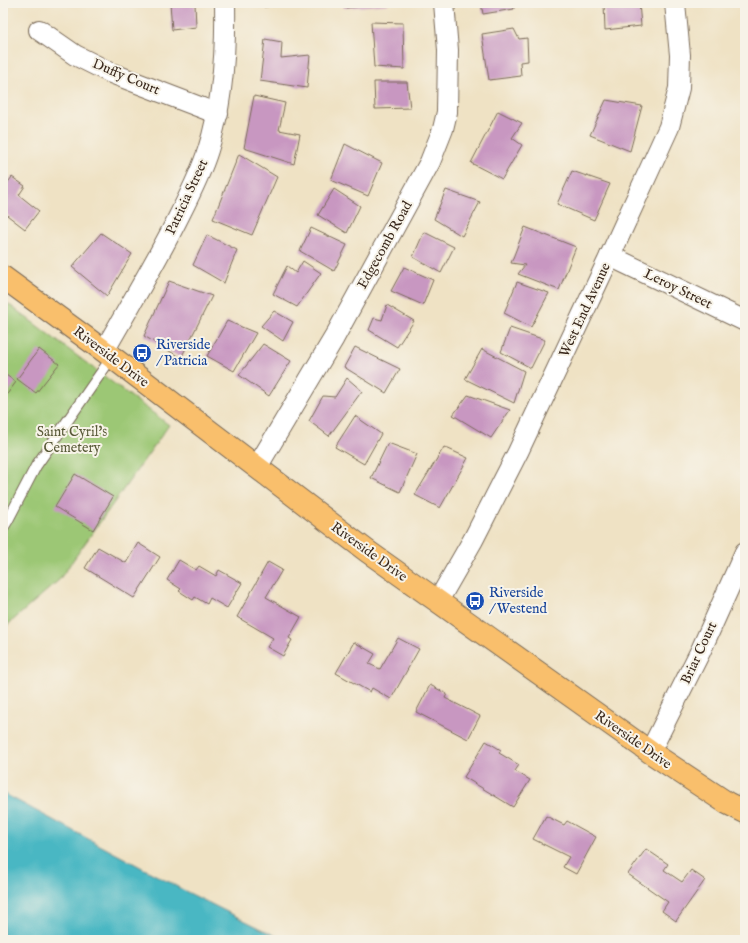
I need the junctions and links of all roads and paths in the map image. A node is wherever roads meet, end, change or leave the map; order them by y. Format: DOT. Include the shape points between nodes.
graph roads {
  1 [pos="225,3"];
  2 [pos="444,3"];
  3 [pos="675,3"];
  4 [pos="39,30"];
  5 [pos="218,114"];
  6 [pos="610,256"];
  7 [pos="3,278"];
  8 [pos="745,321"];
  9 [pos="108,354"];
  10 [pos="257,467"];
  11 [pos="3,528"];
  12 [pos="745,552"];
  13 [pos="438,601"];
  14 [pos="650,752"];
  15 [pos="745,812"];
  1 -- 5 [label="street, Patricia Street" via="224,58"];
  2 -- 10 [label="street, Edgecomb Road" via="448,50 447,112 430,162 334,338"];
  3 -- 6 [label="street, West End Avenue" via="680,54 679,88 668,127"];
  4 -- 5 [label="street, Duffy Court" via="75,54 111,72"];
  5 -- 9 [label="street, Patricia Street" via="194,188"];
  6 -- 8 [label="street, Leroy Street"];
  6 -- 13 [label="street, West End Avenue" via="518,452"];
  7 -- 9 [label="main road, Riverside Drive"];
  9 -- 10 [label="main road, Riverside Drive"];
  9 -- 11 [label="lane" via="36,466"];
  10 -- 13 [label="main road, Riverside Drive" via="367,551"];
  12 -- 14 [label="street, Briar Court" via="701,650"];
  13 -- 14 [label="main road, Riverside Drive"];
  14 -- 15 [label="main road, Riverside Drive" via="727,803"];
}
